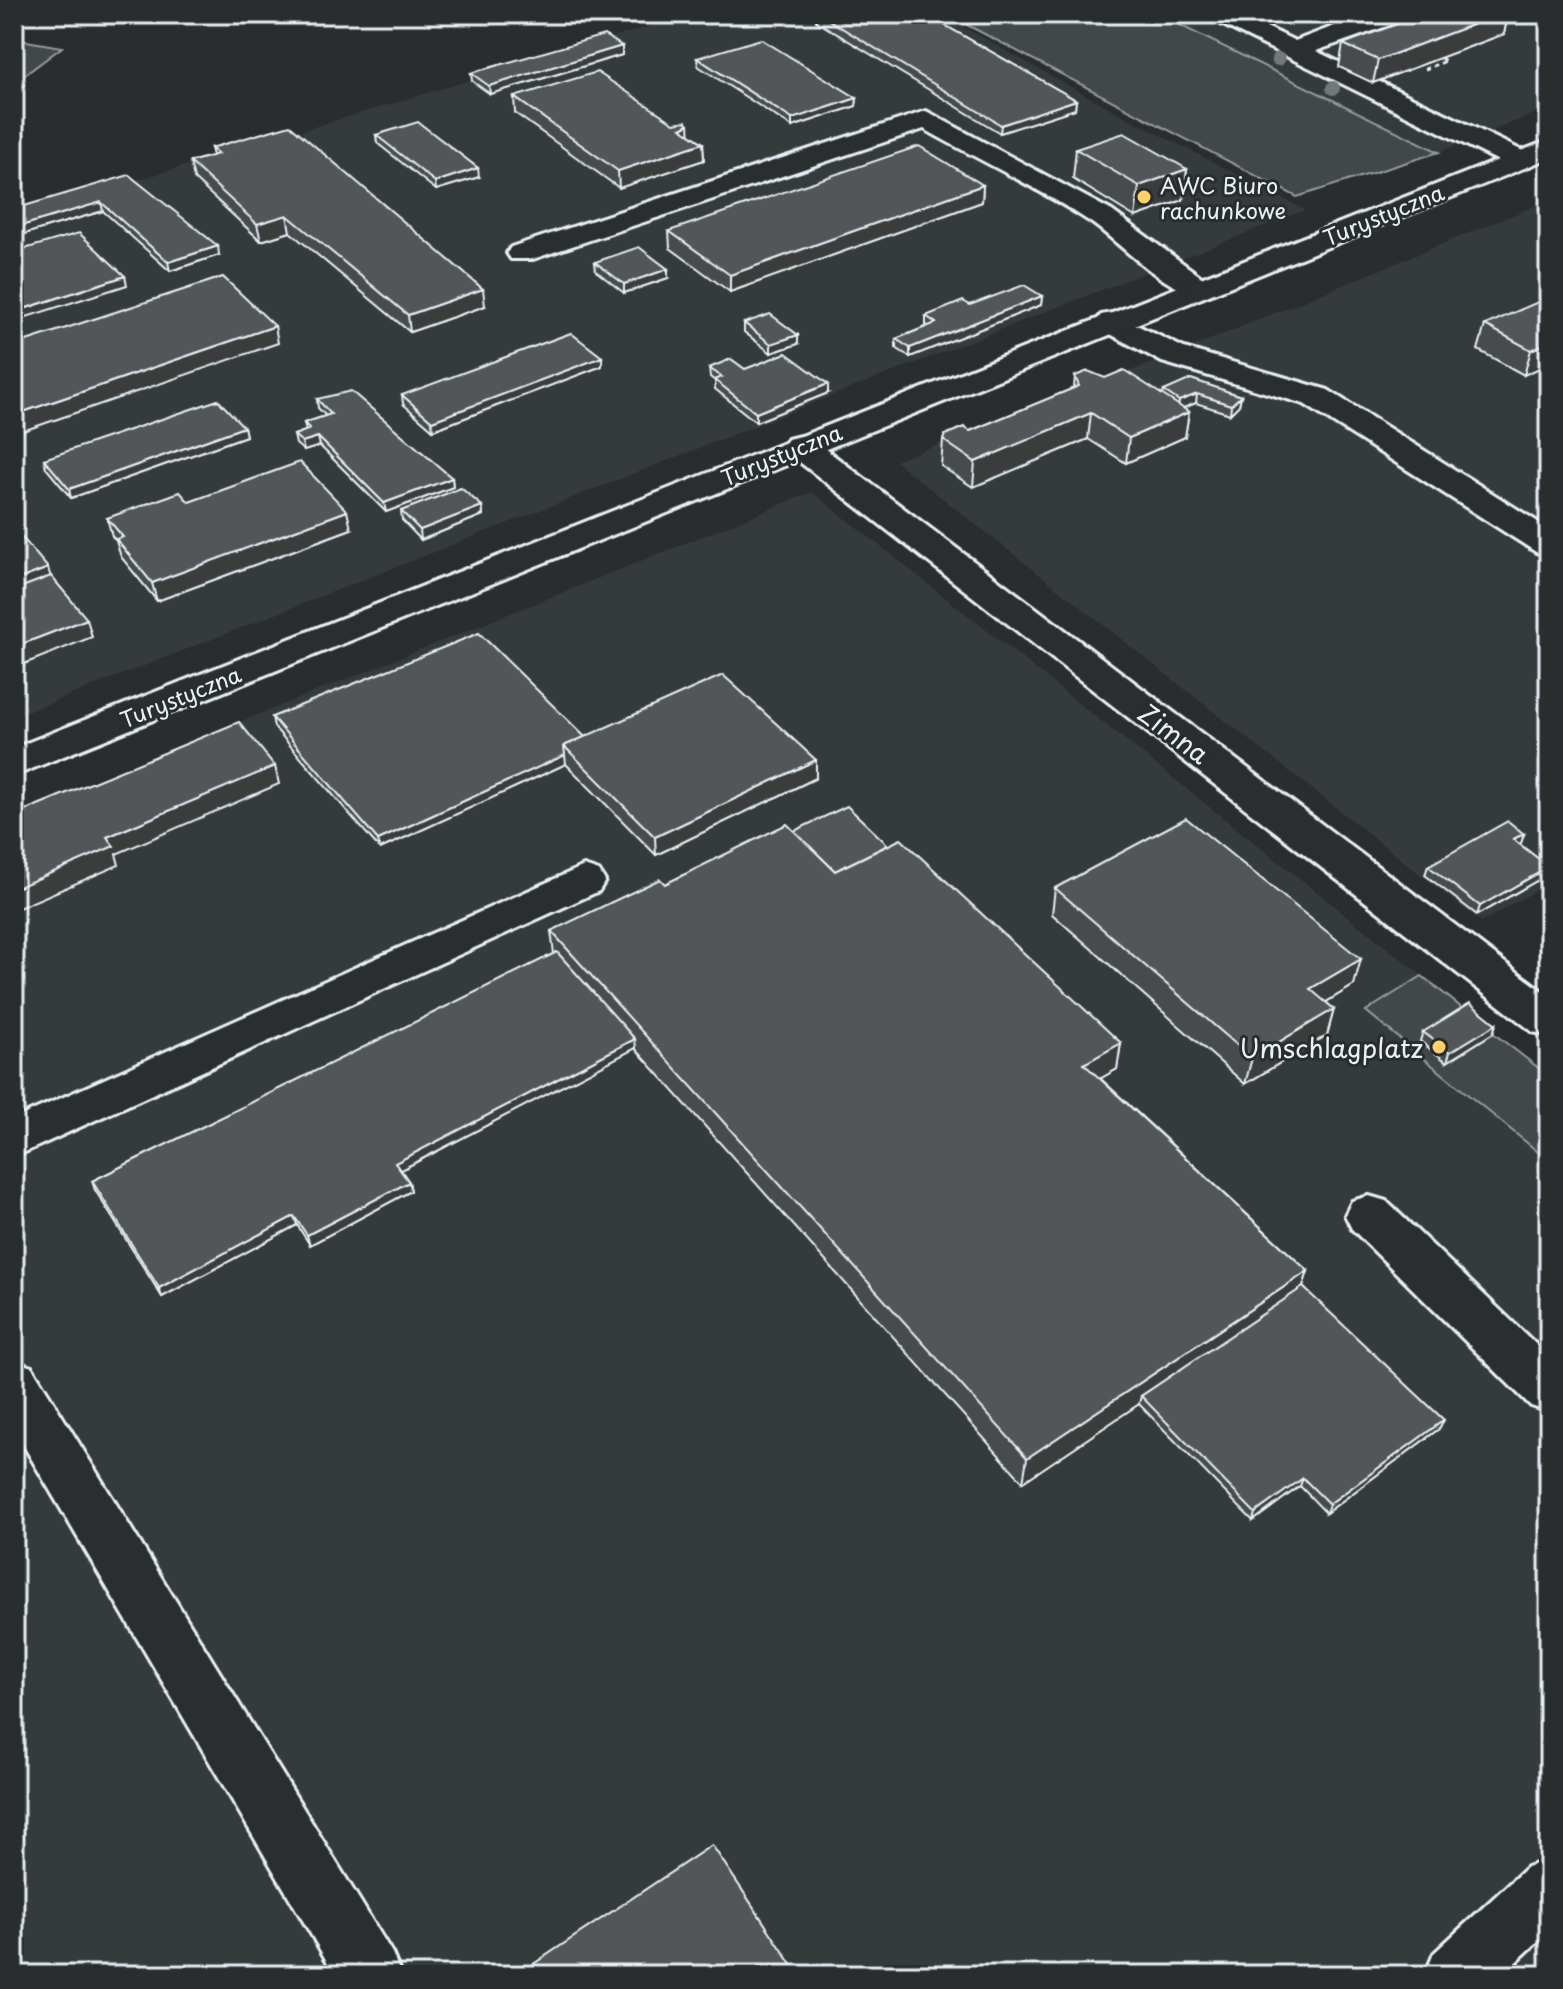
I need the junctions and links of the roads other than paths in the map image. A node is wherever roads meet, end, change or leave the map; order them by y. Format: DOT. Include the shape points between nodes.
graph roads {
  1 [pos="1220,14"];
  2 [pos="1379,14"];
  3 [pos="1294,50"];
  4 [pos="1534,154"];
  5 [pos="522,253"];
  6 [pos="1200,287"];
  7 [pos="1112,322"];
  8 [pos="800,446"];
  9 [pos="1549,544"];
  10 [pos="14,763"];
  11 [pos="584,881"];
  12 [pos="1549,1020"];
  13 [pos="14,1139"];
  14 [pos="1369,1215"];
  15 [pos="14,1383"];
  16 [pos="1549,1390"];
  17 [pos="1549,1889"];
  18 [pos="370,1975"];
  19 [pos="1456,1975"];
  1 -- 3 [label="main road"];
  2 -- 3 [label="main road" via="1387,18"];
  3 -- 4 [label="main road"];
  4 -- 6 [label="main road, Turystyczna"];
  5 -- 6 [label="main road" via="926,119 1102,217"];
  6 -- 7 [label="main road, Turystyczna"];
  7 -- 8 [label="main road, Turystyczna"];
  7 -- 9 [label="main road" via="1173,355 1316,397"];
  8 -- 10 [label="main road, Turystyczna"];
  8 -- 12 [label="main road, Zimna"];
  11 -- 13 [label="main road"];
  14 -- 16 [label="main road"];
  15 -- 18 [label="main road"];
  17 -- 19 [label="main road"];
}
